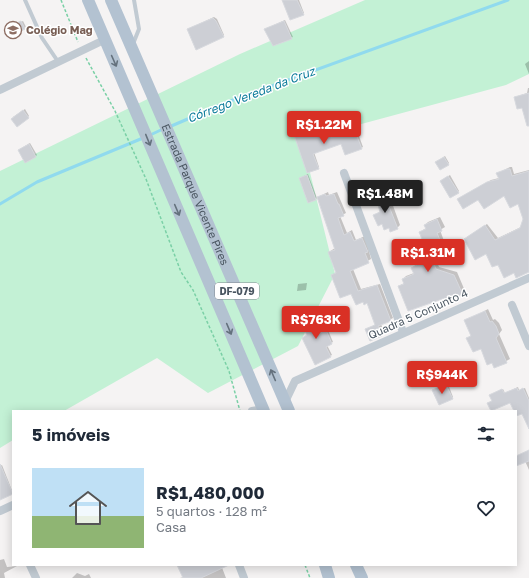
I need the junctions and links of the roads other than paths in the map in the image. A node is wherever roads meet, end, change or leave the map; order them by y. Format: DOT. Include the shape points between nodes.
graph roads {
  1 [pos="25,0"];
  2 [pos="88,0"];
  3 [pos="111,0"];
  4 [pos="134,0"];
  5 [pos="104,40"];
  6 [pos="131,48"];
  7 [pos="59,63"];
  8 [pos="0,90"];
  9 [pos="344,173"];
  10 [pos="529,278"];
  11 [pos="512,305"];
  12 [pos="403,332"];
  13 [pos="529,346"];
  14 [pos="287,407"];
  15 [pos="260,410"];
  16 [pos="12,505"];
  17 [pos="0,511"];
  18 [pos="30,566"];
  19 [pos="238,566"];
  20 [pos="325,566"];
  21 [pos="356,566"];
  22 [pos="36,578"];
  23 [pos="244,578"];
  24 [pos="329,578"];
  25 [pos="362,578"];
  1 -- 7 [label="lane" via="42,38"];
  2 -- 5 [label="main road, Estrada Parque Vicente Pires / DF-079"];
  3 -- 6 [label="main road, Estrada Parque Vicente Pires / DF-079"];
  4 -- 6 [label="lane" via="139,29"];
  5 -- 7 [label="street"];
  5 -- 15 [label="main road, Estrada Parque Vicente Pires / DF-079, one-way" via="134,105"];
  14 -- 6 [label="main road, Estrada Parque Vicente Pires / DF-079, one-way"];
  7 -- 8 [label="street"];
  9 -- 12 [label="street"];
  10 -- 12 [label="street, Quadra 5 Conjunto 4"];
  11 -- 13 [label="street"];
  12 -- 14 [label="street, Quadra 5 Conjunto 4" via="295,381 287,396"];
  16 -- 17 [label="street"];
  18 -- 22 [label="street"];
  19 -- 23 [label="street"];
  20 -- 24 [label="main road"];
  21 -- 25 [label="main road"];
}
